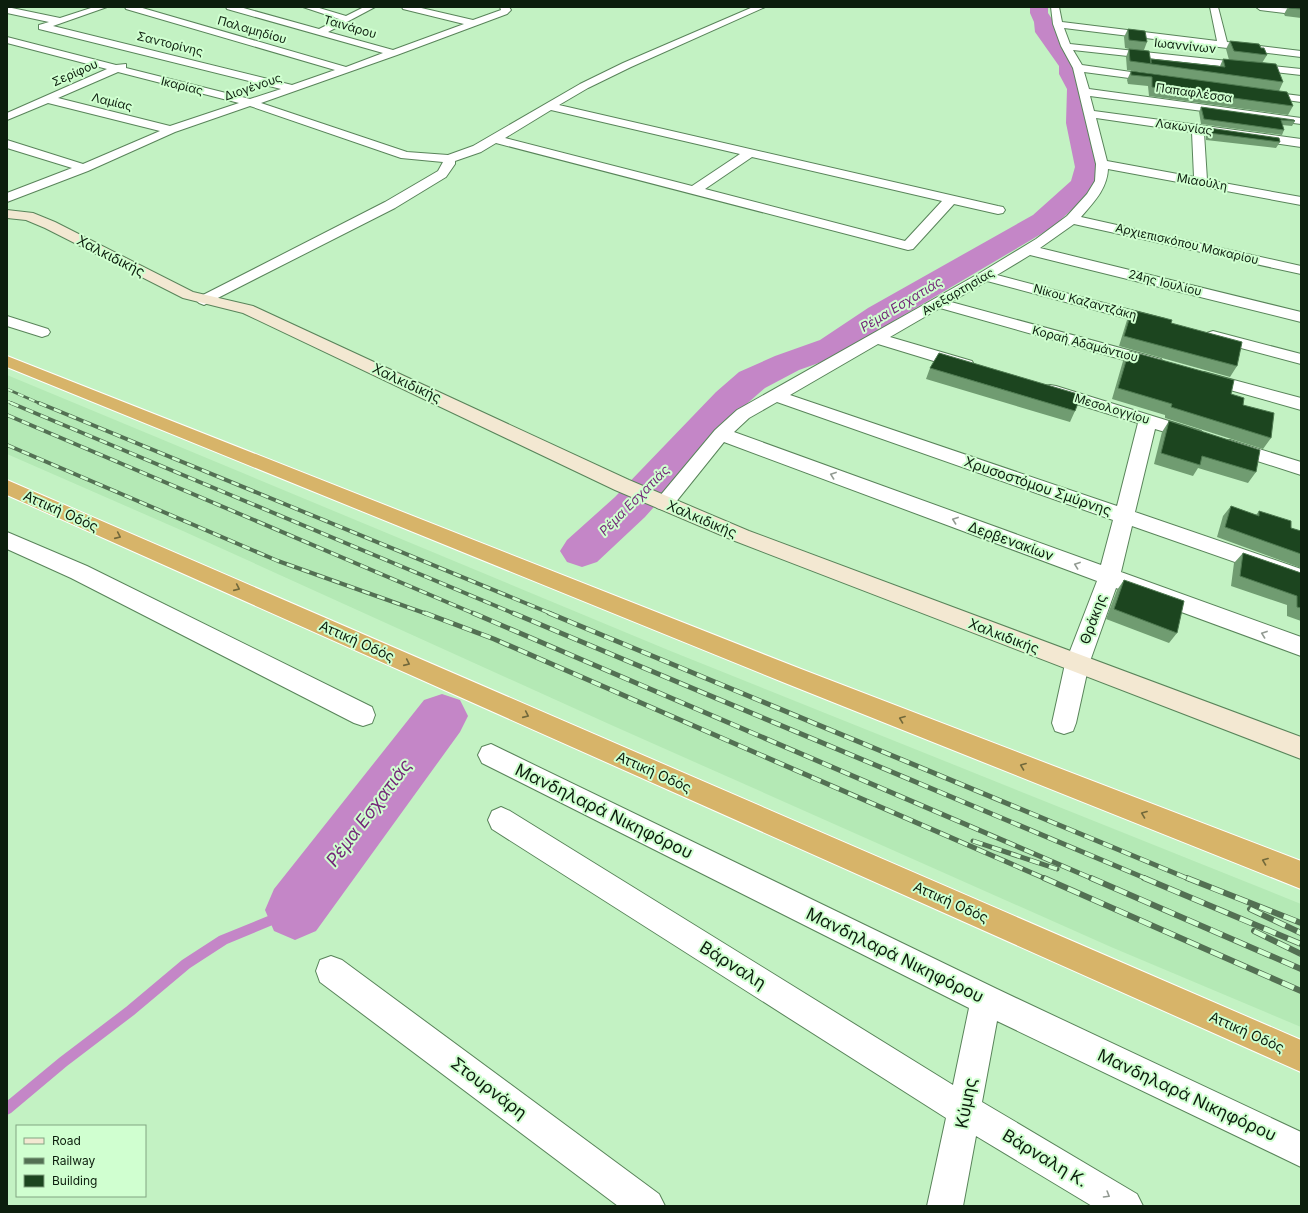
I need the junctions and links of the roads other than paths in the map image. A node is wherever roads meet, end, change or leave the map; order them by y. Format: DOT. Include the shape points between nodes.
graph roads {
  1 [pos="102,7"];
  2 [pos="129,7"];
  3 [pos="230,7"];
  4 [pos="308,7"];
  5 [pos="371,7"];
  6 [pos="406,7"];
  7 [pos="504,7"];
  8 [pos="761,7"];
  9 [pos="1055,7"];
  10 [pos="1214,7"];
  11 [pos="1260,7"];
  12 [pos="7,10"];
  13 [pos="1301,12"];
  14 [pos="252,13"];
  15 [pos="239,18"];
  16 [pos="347,19"];
  17 [pos="60,21"];
  18 [pos="474,23"];
  19 [pos="1058,24"];
  20 [pos="219,25"];
  21 [pos="435,29"];
  22 [pos="206,30"];
  23 [pos="322,31"];
  24 [pos="448,32"];
  25 [pos="22,34"];
  26 [pos="7,39"];
  27 [pos="1223,44"];
  28 [pos="1066,46"];
  29 [pos="1262,49"];
  30 [pos="154,53"];
  31 [pos="394,53"];
  32 [pos="1301,54"];
  33 [pos="1078,68"];
  34 [pos="116,69"];
  35 [pos="1273,69"];
  36 [pos="346,70"];
  37 [pos="1301,72"];
  38 [pos="1170,81"];
  39 [pos="291,88"];
  40 [pos="1084,92"];
  41 [pos="1247,92"];
  42 [pos="1285,97"];
  43 [pos="47,99"];
  44 [pos="1301,99"];
  45 [pos="248,102"];
  46 [pos="548,106"];
  47 [pos="1090,114"];
  48 [pos="7,117"];
  49 [pos="1297,120"];
  50 [pos="1198,129"];
  51 [pos="171,130"];
  52 [pos="496,139"];
  53 [pos="1301,143"];
  54 [pos="7,144"];
  55 [pos="749,153"];
  56 [pos="449,159"];
  57 [pos="1102,164"];
  58 [pos="84,168"];
  59 [pos="1201,182"];
  60 [pos="695,190"];
  61 [pos="7,198"];
  62 [pos="951,199"];
  63 [pos="1301,201"];
  64 [pos="998,210"];
  65 [pos="7,214"];
  66 [pos="1072,219"];
  67 [pos="1029,250"];
  68 [pos="1301,270"];
  69 [pos="986,276"];
  70 [pos="204,300"];
  71 [pos="938,303"];
  72 [pos="1301,317"];
  73 [pos="7,322"];
  74 [pos="1170,325"];
  75 [pos="42,332"];
  76 [pos="1201,333"];
  77 [pos="877,338"];
  78 [pos="1301,359"];
  79 [pos="7,361"];
  80 [pos="982,370"];
  81 [pos="1035,386"];
  82 [pos="774,395"];
  83 [pos="1301,404"];
  84 [pos="1148,420"];
  85 [pos="721,434"];
  86 [pos="1301,469"];
  87 [pos="7,487"];
  88 [pos="657,499"];
  89 [pos="1125,516"];
  90 [pos="7,540"];
  91 [pos="1108,576"];
  92 [pos="1301,577"];
  93 [pos="1301,647"];
  94 [pos="1077,664"];
  95 [pos="363,715"];
  96 [pos="1064,723"];
  97 [pos="1301,748"];
  98 [pos="491,755"];
  99 [pos="501,820"];
  100 [pos="1301,875"];
  101 [pos="330,971"];
  102 [pos="986,1000"];
  103 [pos="1301,1056"];
  104 [pos="965,1111"];
  105 [pos="1301,1150"];
  106 [pos="647,1206"];
  107 [pos="945,1206"];
  108 [pos="1125,1206"];
  1 -- 17 [label="street"];
  2 -- 22 [label="street, Παλαμηδίου"];
  3 -- 14 [label="street, Ταινάρου"];
  4 -- 16 [label="street"];
  5 -- 16 [label="street"];
  6 -- 18 [label="street"];
  7 -- 18 [label="street, Διογένους" via="507,10 504,12"];
  8 -- 46 [label="street" via="627,65"];
  9 -- 19 [label="street, Ανεξαρτησίας"];
  10 -- 27 [label="street"];
  11 -- 13 [label="street"];
  12 -- 17 [label="street"];
  14 -- 15 [label="street"];
  14 -- 23 [label="street, Ταινάρου"];
  16 -- 23 [label="street"];
  17 -- 30 [label="street, Σαντορίνης" via="40,28"];
  18 -- 24 [label="street, Διογένους"];
  19 -- 27 [label="street"];
  19 -- 28 [label="street, Ανεξαρτησίας"];
  20 -- 22 [label="street"];
  21 -- 24 [label="street"];
  22 -- 36 [label="street, Παλαμηδίου"];
  23 -- 31 [label="street, Ταινάρου"];
  24 -- 31 [label="street, Διογένους"];
  25 -- 26 [label="street"];
  26 -- 34 [label="street, Ικαρίας"];
  27 -- 29 [label="street"];
  28 -- 33 [label="street, Ανεξαρτησίας"];
  28 -- 35 [label="street, Ιωαννίνων"];
  29 -- 32 [label="street"];
  29 -- 35 [label="street"];
  30 -- 34 [label="street, Σερίφου"];
  30 -- 39 [label="street, Σαντορίνης"];
  31 -- 36 [label="street, Διογένους"];
  33 -- 38 [label="street"];
  33 -- 40 [label="street, Ανεξαρτησίας"];
  34 -- 43 [label="street, Σερίφου"];
  34 -- 45 [label="street, Ικαρίας"];
  35 -- 37 [label="street, Ιωαννίνων"];
  35 -- 42 [label="street"];
  36 -- 39 [label="street, Διογένους"];
  39 -- 45 [label="street, Διογένους"];
  40 -- 47 [label="street, Ανεξαρτησίας"];
  40 -- 49 [label="street, Παπαφλέσσα"];
  41 -- 42 [label="street"];
  42 -- 44 [label="street"];
  42 -- 49 [label="street"];
  43 -- 48 [label="street, Σερίφου"];
  43 -- 51 [label="street, Λαμίας"];
  45 -- 51 [label="street, Διογένους"];
  45 -- 56 [label="street, Ικαρίας" via="405,155"];
  46 -- 52 [label="street"];
  46 -- 55 [label="street"];
  47 -- 50 [label="street, Λακωνίας"];
  47 -- 57 [label="street, Ανεξαρτησίας"];
  50 -- 53 [label="street, Λακωνίας"];
  50 -- 59 [label="street"];
  51 -- 58 [label="street, Διογένους"];
  52 -- 56 [label="street"];
  52 -- 60 [label="street"];
  54 -- 58 [label="street"];
  55 -- 60 [label="street"];
  55 -- 62 [label="street"];
  56 -- 70 [label="street" via="449,164 442,174 390,205"];
  57 -- 59 [label="street, Μιαούλη"];
  57 -- 66 [label="street, Ανεξαρτησίας" via="1101,181 1097,190"];
  58 -- 61 [label="street, Διογένους"];
  59 -- 63 [label="street, Μιαούλη"];
  60 -- 62 [label="street" via="908,246"];
  62 -- 64 [label="street"];
  65 -- 70 [label="street, Χαλκιδικής" via="28,216 50,224 183,292"];
  66 -- 67 [label="street, Ανεξαρτησίας"];
  66 -- 68 [label="street, Αρχιεπισκόπου Μακαρίου"];
  67 -- 69 [label="street, Ανεξαρτησίας"];
  67 -- 72 [label="street, 24ης Ιουλίου"];
  69 -- 71 [label="street, Ανεξαρτησίας"];
  69 -- 74 [label="street, Νίκου Καζαντζάκη"];
  70 -- 88 [label="street, Χαλκιδικής" via="248,309 622,485"];
  71 -- 77 [label="street, Ανεξαρτησίας"];
  71 -- 83 [label="street, Κοραή Αδαμάντιου"];
  73 -- 75 [label="street"];
  76 -- 78 [label="street"];
  77 -- 80 [label="street"];
  77 -- 82 [label="street, Ανεξαρτησίας"];
  100 -- 79 [label="highway, one-way" via="785,673"];
  81 -- 84 [label="street, Μεσολογγίου"];
  82 -- 85 [label="street, Ανεξαρτησίας" via="743,414"];
  82 -- 89 [label="street, Χρυσοστόμου Σμύρνης"];
  84 -- 86 [label="street, Μεσολογγίου"];
  84 -- 89 [label="street, Θράκης"];
  85 -- 88 [label="street, Ανεξαρτησίας"];
  91 -- 85 [label="street, Δερβενακίων, one-way"];
  87 -- 103 [label="highway, Αττική Οδός, one-way"];
  88 -- 94 [label="street, Χαλκιδικής" via="742,536"];
  89 -- 91 [label="street, Θράκης"];
  89 -- 92 [label="street, Χρυσοστόμου Σμύρνης"];
  90 -- 95 [label="street" via="78,572"];
  93 -- 91 [label="street, Δερβενακίων, one-way"];
  91 -- 94 [label="street, Θράκης"];
  94 -- 96 [label="street, Θράκης"];
  94 -- 97 [label="street, Χαλκιδικής"];
  98 -- 102 [label="street, Μανδηλαρά Νικηφόρου"];
  99 -- 104 [label="street, Βάρναλη"];
  101 -- 106 [label="street, Στουρνάρη"];
  102 -- 104 [label="street, Κύμης"];
  102 -- 105 [label="street, Μανδηλαρά Νικηφόρου"];
  104 -- 107 [label="street, Κύμης"];
  104 -- 108 [label="street, Βάρναλη Κ., one-way"];
}
